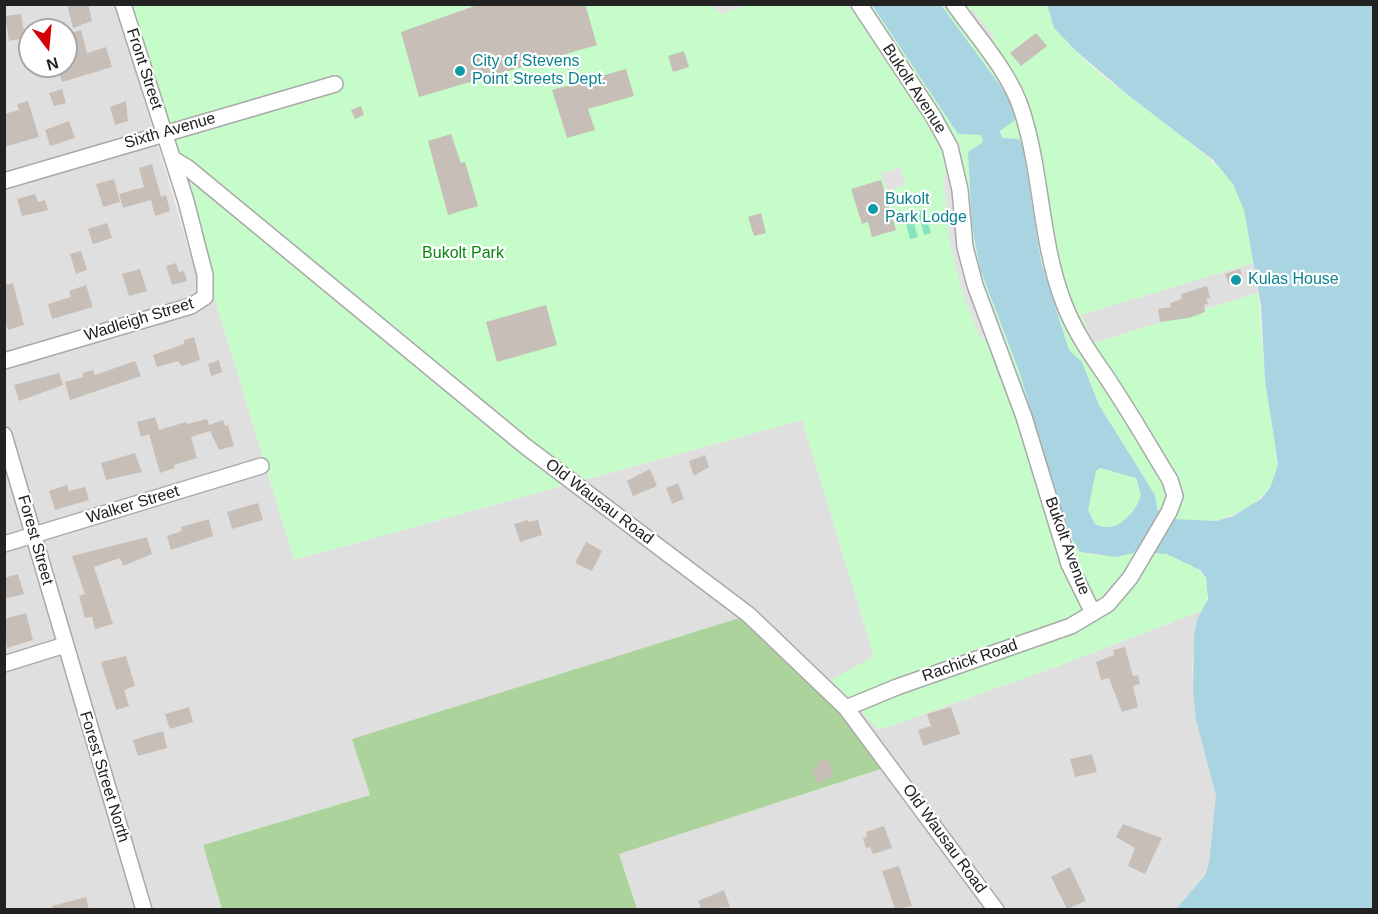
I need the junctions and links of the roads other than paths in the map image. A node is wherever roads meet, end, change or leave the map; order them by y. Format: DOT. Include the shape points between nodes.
graph roads {
  1 [pos="123,4"];
  2 [pos="859,4"];
  3 [pos="954,4"];
  4 [pos="335,84"];
  5 [pos="165,133"];
  6 [pos="173,159"];
  7 [pos="4,181"];
  8 [pos="4,361"];
  9 [pos="4,435"];
  10 [pos="261,466"];
  11 [pos="34,536"];
  12 [pos="4,544"];
  13 [pos="1093,613"];
  14 [pos="65,645"];
  15 [pos="4,664"];
  16 [pos="846,708"];
  17 [pos="144,909"];
  18 [pos="996,909"];
  1 -- 5 [label="street, Front Street"];
  2 -- 13 [label="street, Bukolt Avenue" via="950,147 960,190 965,247 975,285 1024,417 1069,564"];
  3 -- 13 [label="street, Bukolt Avenue" via="1017,96 1033,147 1048,249 1064,303 1083,345 1170,480 1174,496 1169,512 1118,595"];
  4 -- 5 [label="street, Sixth Avenue"];
  5 -- 6 [label="street"];
  5 -- 7 [label="street, Sixth Avenue"];
  6 -- 8 [label="street, Wadleigh Street" via="202,264 205,297 196,304"];
  6 -- 16 [label="street, Old Wausau Road" via="525,446 749,615"];
  9 -- 11 [label="street, Forest Street"];
  10 -- 11 [label="street, Walker Street"];
  11 -- 12 [label="street, Walker Street"];
  11 -- 14 [label="street, Forest Street"];
  13 -- 16 [label="street, Rachick Road" via="1071,626"];
  14 -- 15 [label="street"];
  14 -- 17 [label="street, Forest Street North"];
  16 -- 18 [label="street, Old Wausau Road"];
}
